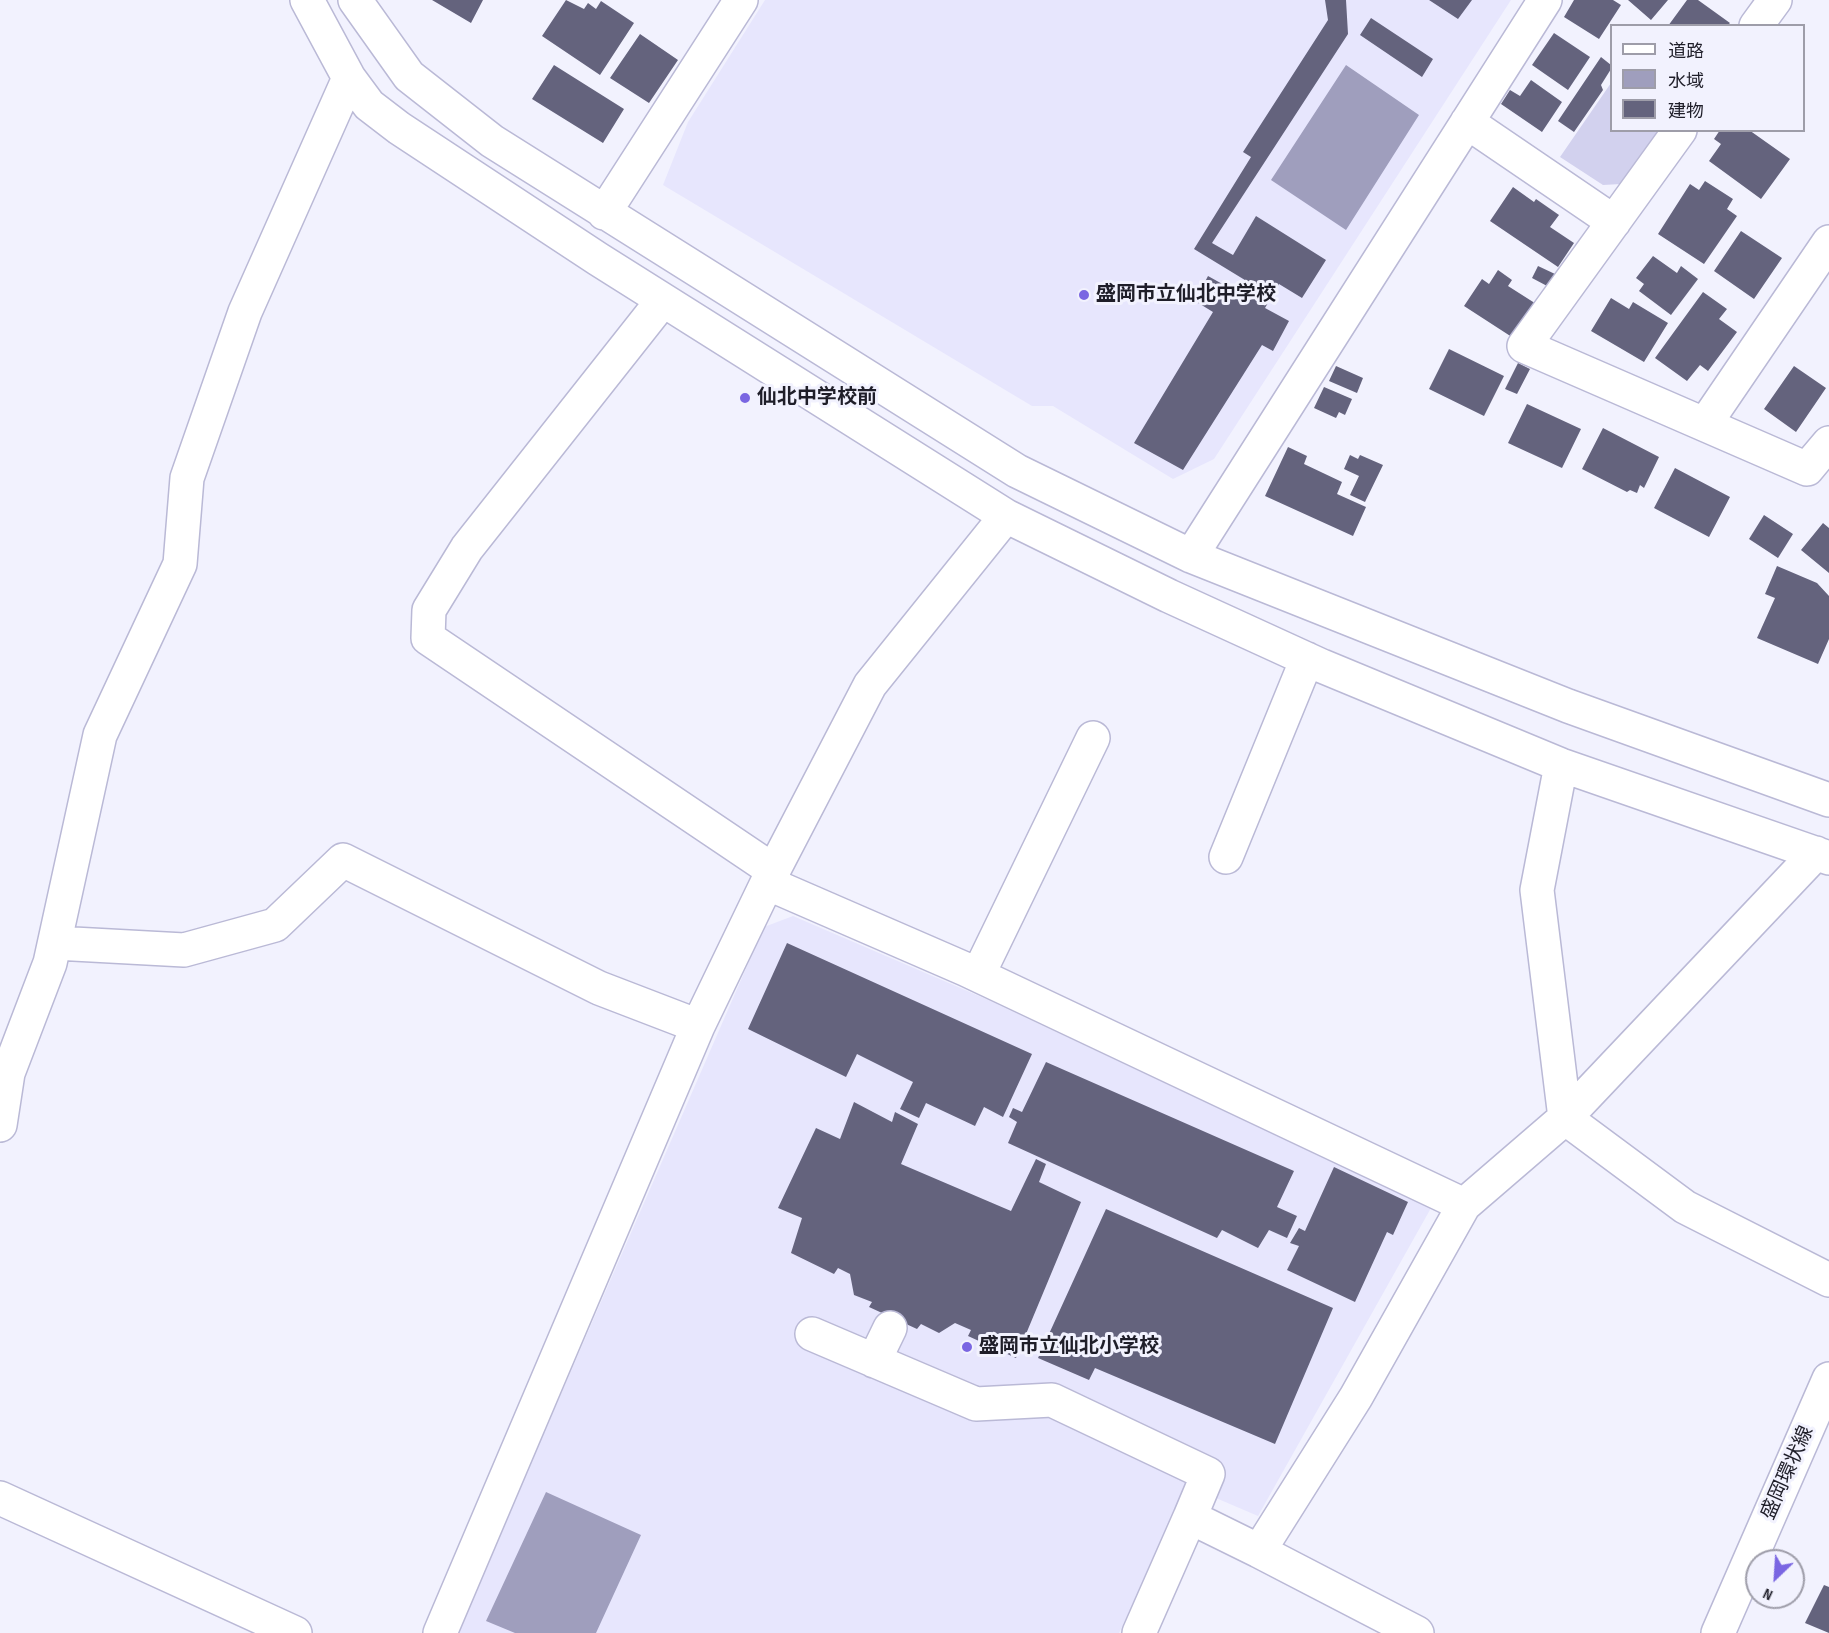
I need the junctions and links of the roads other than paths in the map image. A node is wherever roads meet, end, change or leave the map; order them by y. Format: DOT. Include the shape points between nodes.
graph roads {
  1 [pos="307,0"];
  2 [pos="355,0"];
  3 [pos="741,0"];
  4 [pos="1545,0"];
  5 [pos="1774,0"];
  6 [pos="1757,24"];
  7 [pos="349,78"];
  8 [pos="1467,122"];
  9 [pos="1679,132"];
  10 [pos="604,213"];
  11 [pos="1614,222"];
  12 [pos="1829,242"];
  13 [pos="663,300"];
  14 [pos="1705,424"];
  15 [pos="1829,443"];
  16 [pos="1006,516"];
  17 [pos="1191,555"];
  18 [pos="1307,659"];
  19 [pos="1093,738"];
  20 [pos="1561,765"];
  21 [pos="1829,800"];
  22 [pos="1822,856"];
  23 [pos="1226,857"];
  24 [pos="770,877"];
  25 [pos="55,943"];
  26 [pos="978,975"];
  27 [pos="698,1026"];
  28 [pos="1564,1118"];
  29 [pos="0,1125"];
  30 [pos="1464,1205"];
  31 [pos="1829,1280"];
  32 [pos="890,1328"];
  33 [pos="812,1334"];
  34 [pos="874,1361"];
  35 [pos="1829,1379"];
  36 [pos="0,1498"];
  37 [pos="1190,1517"];
  38 [pos="1259,1551"];
  39 [pos="295,1633"];
  40 [pos="440,1633"];
  41 [pos="1139,1633"];
  42 [pos="1417,1633"];
  43 [pos="1718,1633"];
  1 -- 7 [label="street"];
  2 -- 10 [label="street" via="410,76 492,141"];
  3 -- 10 [label="street"];
  4 -- 8 [label="street"];
  5 -- 6 [label="street"];
  7 -- 13 [label="street" via="369,105 399,128"];
  7 -- 25 [label="street" via="244,312 187,478 180,564 100,735"];
  8 -- 11 [label="street"];
  8 -- 17 [label="street"];
  9 -- 11 [label="street"];
  10 -- 17 [label="street" via="1017,471"];
  11 -- 14 [label="street" via="1524,346"];
  12 -- 14 [label="street"];
  13 -- 16 [label="street"];
  13 -- 24 [label="street" via="467,549 429,610 428,638"];
  14 -- 15 [label="street" via="1806,469"];
  16 -- 18 [label="street"];
  16 -- 24 [label="street" via="870,685"];
  17 -- 21 [label="street" via="1568,706"];
  18 -- 20 [label="street"];
  18 -- 23 [label="street"];
  19 -- 26 [label="street"];
  20 -- 22 [label="street"];
  20 -- 28 [label="street" via="1537,890"];
  22 -- 28 [label="street"];
  24 -- 26 [label="street"];
  24 -- 27 [label="street"];
  25 -- 27 [label="street" via="184,950 275,926 343,860 599,987"];
  25 -- 29 [label="street" via="51,963 8,1073"];
  26 -- 30 [label="street"];
  27 -- 40 [label="street"];
  28 -- 30 [label="street"];
  28 -- 31 [label="street" via="1685,1207"];
  30 -- 38 [label="street" via="1356,1397"];
  32 -- 34 [label="street"];
  33 -- 34 [label="street"];
  34 -- 37 [label="street" via="976,1404 1052,1400 1208,1474"];
  35 -- 43 [label="street, 盛岡環状線"];
  36 -- 39 [label="street"];
  37 -- 38 [label="street"];
  37 -- 41 [label="street"];
  38 -- 42 [label="street"];
}
